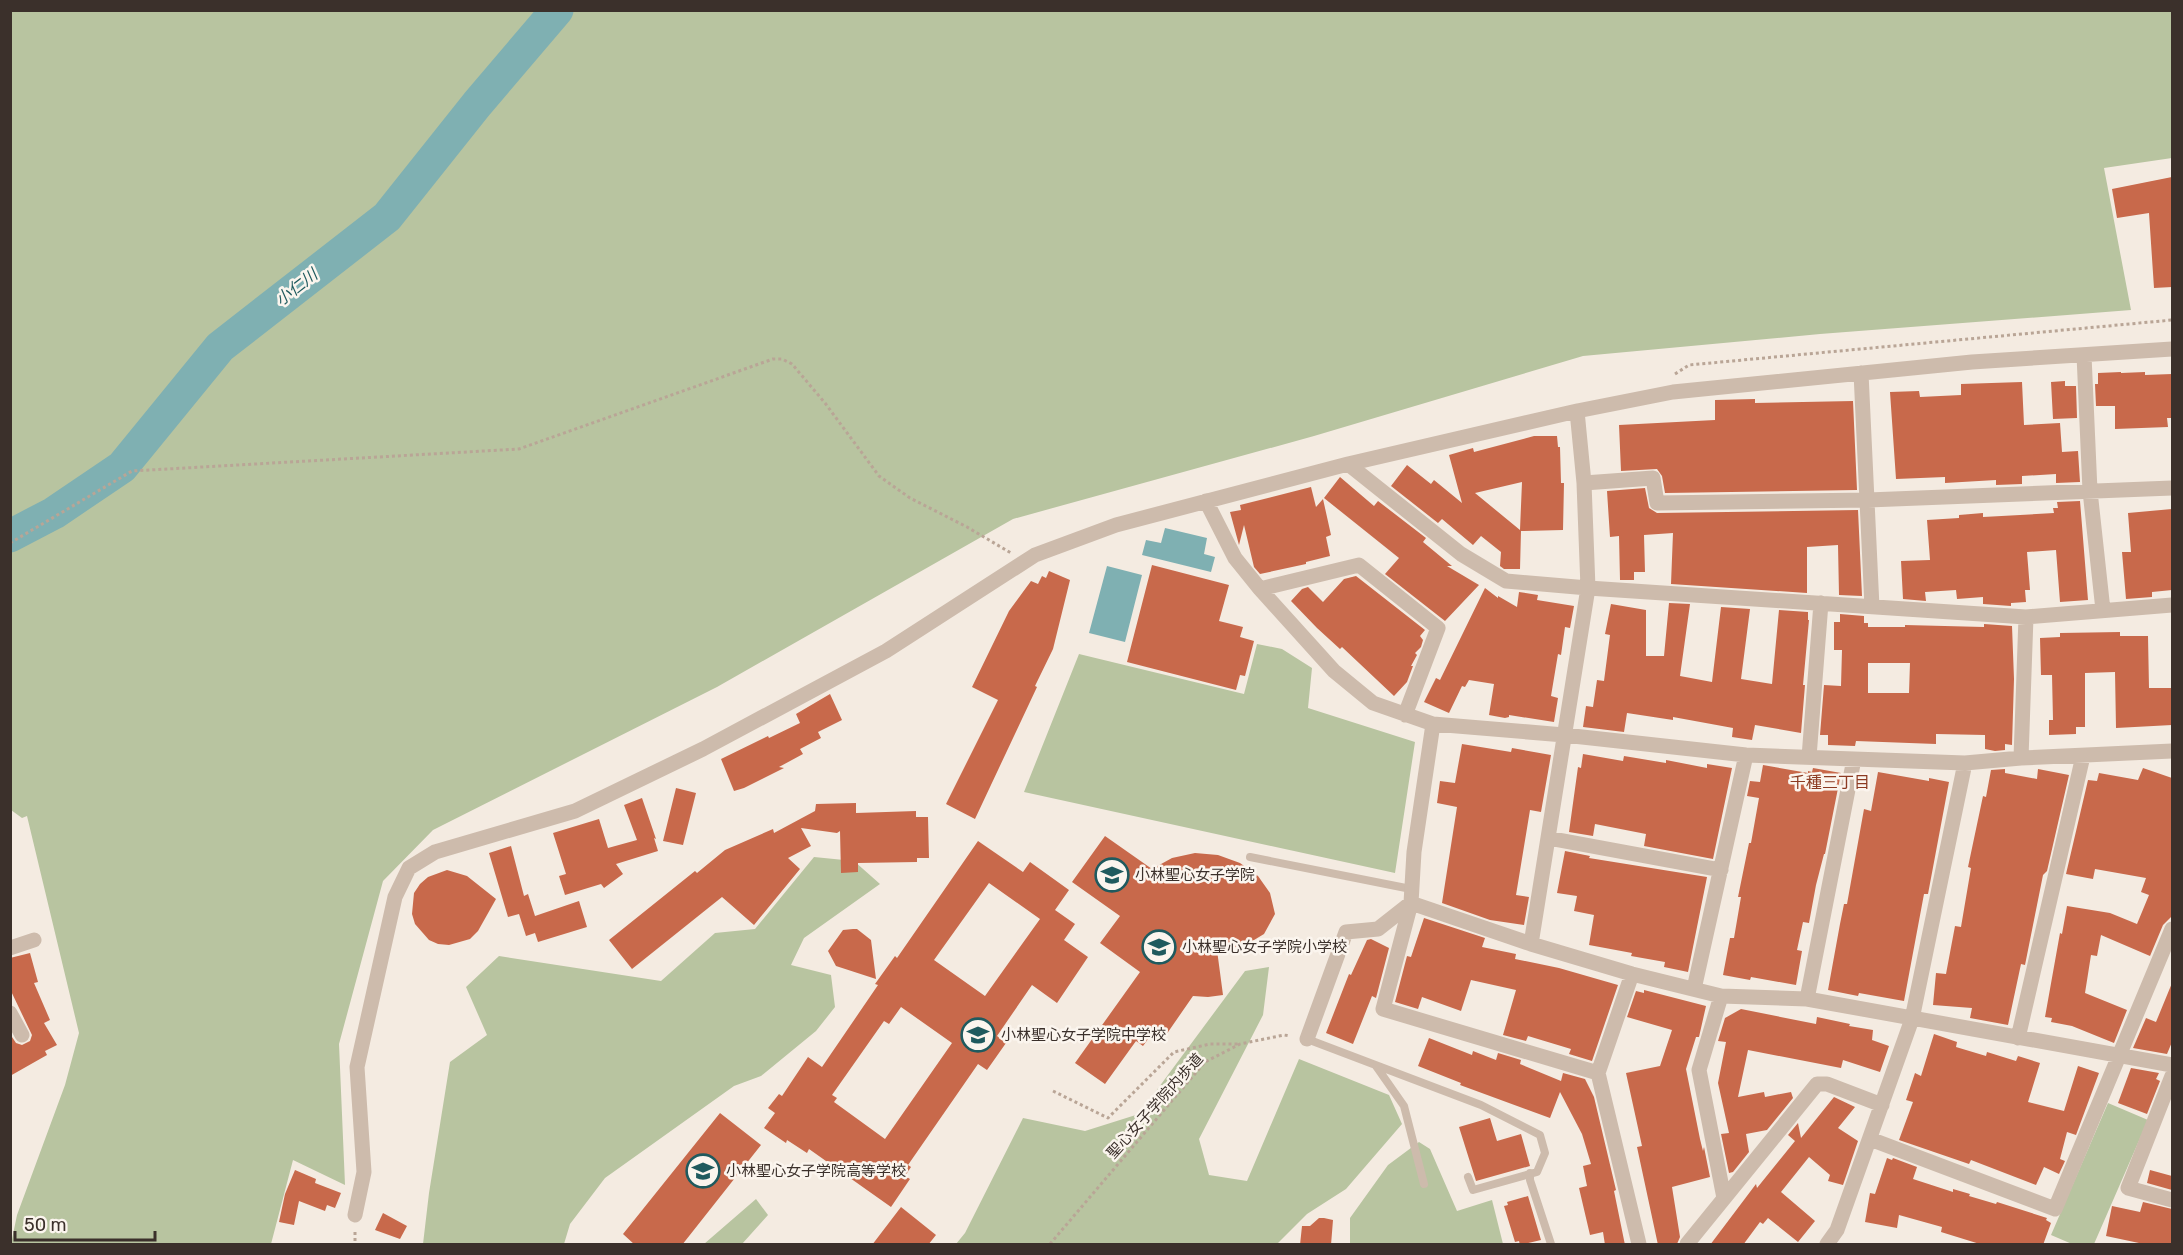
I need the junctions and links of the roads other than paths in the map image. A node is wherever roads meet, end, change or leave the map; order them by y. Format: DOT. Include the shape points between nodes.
graph roads {
  1 [pos="2172,350"];
  2 [pos="2084,355"];
  3 [pos="1861,373"];
  4 [pos="1577,411"];
  5 [pos="1348,464"];
  6 [pos="1584,483"];
  7 [pos="2172,488"];
  8 [pos="2090,492"];
  9 [pos="1868,500"];
  10 [pos="1206,501"];
  11 [pos="1588,588"];
  12 [pos="1260,590"];
  13 [pos="1821,603"];
  14 [pos="2172,604"];
  15 [pos="1872,607"];
  16 [pos="2103,610"];
  17 [pos="2026,617"];
  18 [pos="1405,715"];
  19 [pos="1433,724"];
  20 [pos="1564,735"];
  21 [pos="2172,751"];
  22 [pos="1746,755"];
  23 [pos="2083,756"];
  24 [pos="1809,757"];
  25 [pos="2021,758"];
  26 [pos="1854,759"];
  27 [pos="1965,764"];
  28 [pos="1548,838"];
  29 [pos="1250,857"];
  30 [pos="1721,870"];
  31 [pos="1411,896"];
  32 [pos="2172,929"];
  33 [pos="33,940"];
  34 [pos="1531,944"];
  35 [pos="10,948"];
  36 [pos="1632,974"];
  37 [pos="1694,989"];
  38 [pos="1721,996"];
  39 [pos="1807,999"];
  40 [pos="10,1013"];
  41 [pos="1912,1019"];
  42 [pos="22,1035"];
  43 [pos="2018,1038"];
  44 [pos="1307,1039"];
  45 [pos="2120,1056"];
  46 [pos="2172,1065"];
  47 [pos="1376,1066"];
  48 [pos="1598,1073"];
  49 [pos="2172,1076"];
  50 [pos="1882,1106"];
  51 [pos="1870,1139"];
  52 [pos="1530,1173"];
  53 [pos="1468,1177"];
  54 [pos="1424,1184"];
  55 [pos="1724,1198"];
  56 [pos="2172,1200"];
  57 [pos="355,1215"];
  58 [pos="1551,1245"];
  59 [pos="1639,1245"];
  60 [pos="1687,1245"];
  61 [pos="1827,1245"];
  1 -- 2 [label="street"];
  2 -- 3 [label="street"];
  2 -- 8 [label="street"];
  3 -- 4 [label="street" via="1673,392"];
  3 -- 9 [label="street"];
  4 -- 5 [label="street"];
  4 -- 6 [label="street"];
  5 -- 10 [label="street"];
  5 -- 11 [label="street" via="1461,554 1506,581"];
  6 -- 9 [label="street" via="1653,478 1657,504"];
  6 -- 11 [label="street"];
  7 -- 8 [label="street"];
  8 -- 9 [label="street"];
  8 -- 16 [label="street"];
  9 -- 15 [label="street"];
  10 -- 12 [label="street" via="1235,558"];
  10 -- 57 [label="street" via="1116,525 1035,555 886,651 703,749 576,811 435,852 409,868 395,897 357,1067 364,1172"];
  11 -- 13 [label="street"];
  11 -- 20 [label="street"];
  12 -- 18 [label="street" via="1334,672 1373,703"];
  12 -- 18 [label="street" via="1359,565 1438,628"];
  13 -- 15 [label="street"];
  13 -- 24 [label="street"];
  14 -- 16 [label="street"];
  15 -- 17 [label="street"];
  16 -- 17 [label="street"];
  17 -- 25 [label="street"];
  18 -- 19 [label="street"];
  19 -- 20 [label="street"];
  19 -- 31 [label="street"];
  20 -- 22 [label="street"];
  20 -- 28 [label="street"];
  21 -- 23 [label="street"];
  22 -- 24 [label="street"];
  22 -- 30 [label="street"];
  23 -- 25 [label="street"];
  23 -- 43 [label="street"];
  24 -- 26 [label="street"];
  25 -- 27 [label="street"];
  26 -- 27 [label="street"];
  26 -- 39 [label="street"];
  27 -- 41 [label="street"];
  28 -- 30 [label="street"];
  28 -- 34 [label="street"];
  29 -- 31 [label="lane"];
  30 -- 37 [label="street"];
  31 -- 34 [label="street"];
  31 -- 44 [label="street" via="1378,929 1346,932"];
  31 -- 48 [label="street" via="1383,1009"];
  32 -- 45 [label="street"];
  33 -- 35 [label="street"];
  34 -- 36 [label="street"];
  36 -- 37 [label="street"];
  36 -- 48 [label="street"];
  37 -- 38 [label="street"];
  38 -- 39 [label="street"];
  38 -- 55 [label="street" via="1699,1070"];
  39 -- 41 [label="street"];
  40 -- 42 [label="street"];
  41 -- 43 [label="street"];
  41 -- 50 [label="street"];
  43 -- 45 [label="street"];
  44 -- 47 [label="lane"];
  45 -- 46 [label="street"];
  45 -- 51 [label="street" via="2055,1209"];
  47 -- 52 [label="lane" via="1481,1105 1540,1135 1545,1153 1537,1172"];
  47 -- 54 [label="lane" via="1404,1106"];
  48 -- 59 [label="street"];
  49 -- 56 [label="street" via="2128,1188"];
  50 -- 51 [label="street"];
  50 -- 55 [label="street" via="1827,1084 1817,1084"];
  51 -- 61 [label="street" via="1837,1230"];
  52 -- 53 [label="lane" via="1473,1190"];
  52 -- 58 [label="lane"];
  55 -- 60 [label="street"];
}
